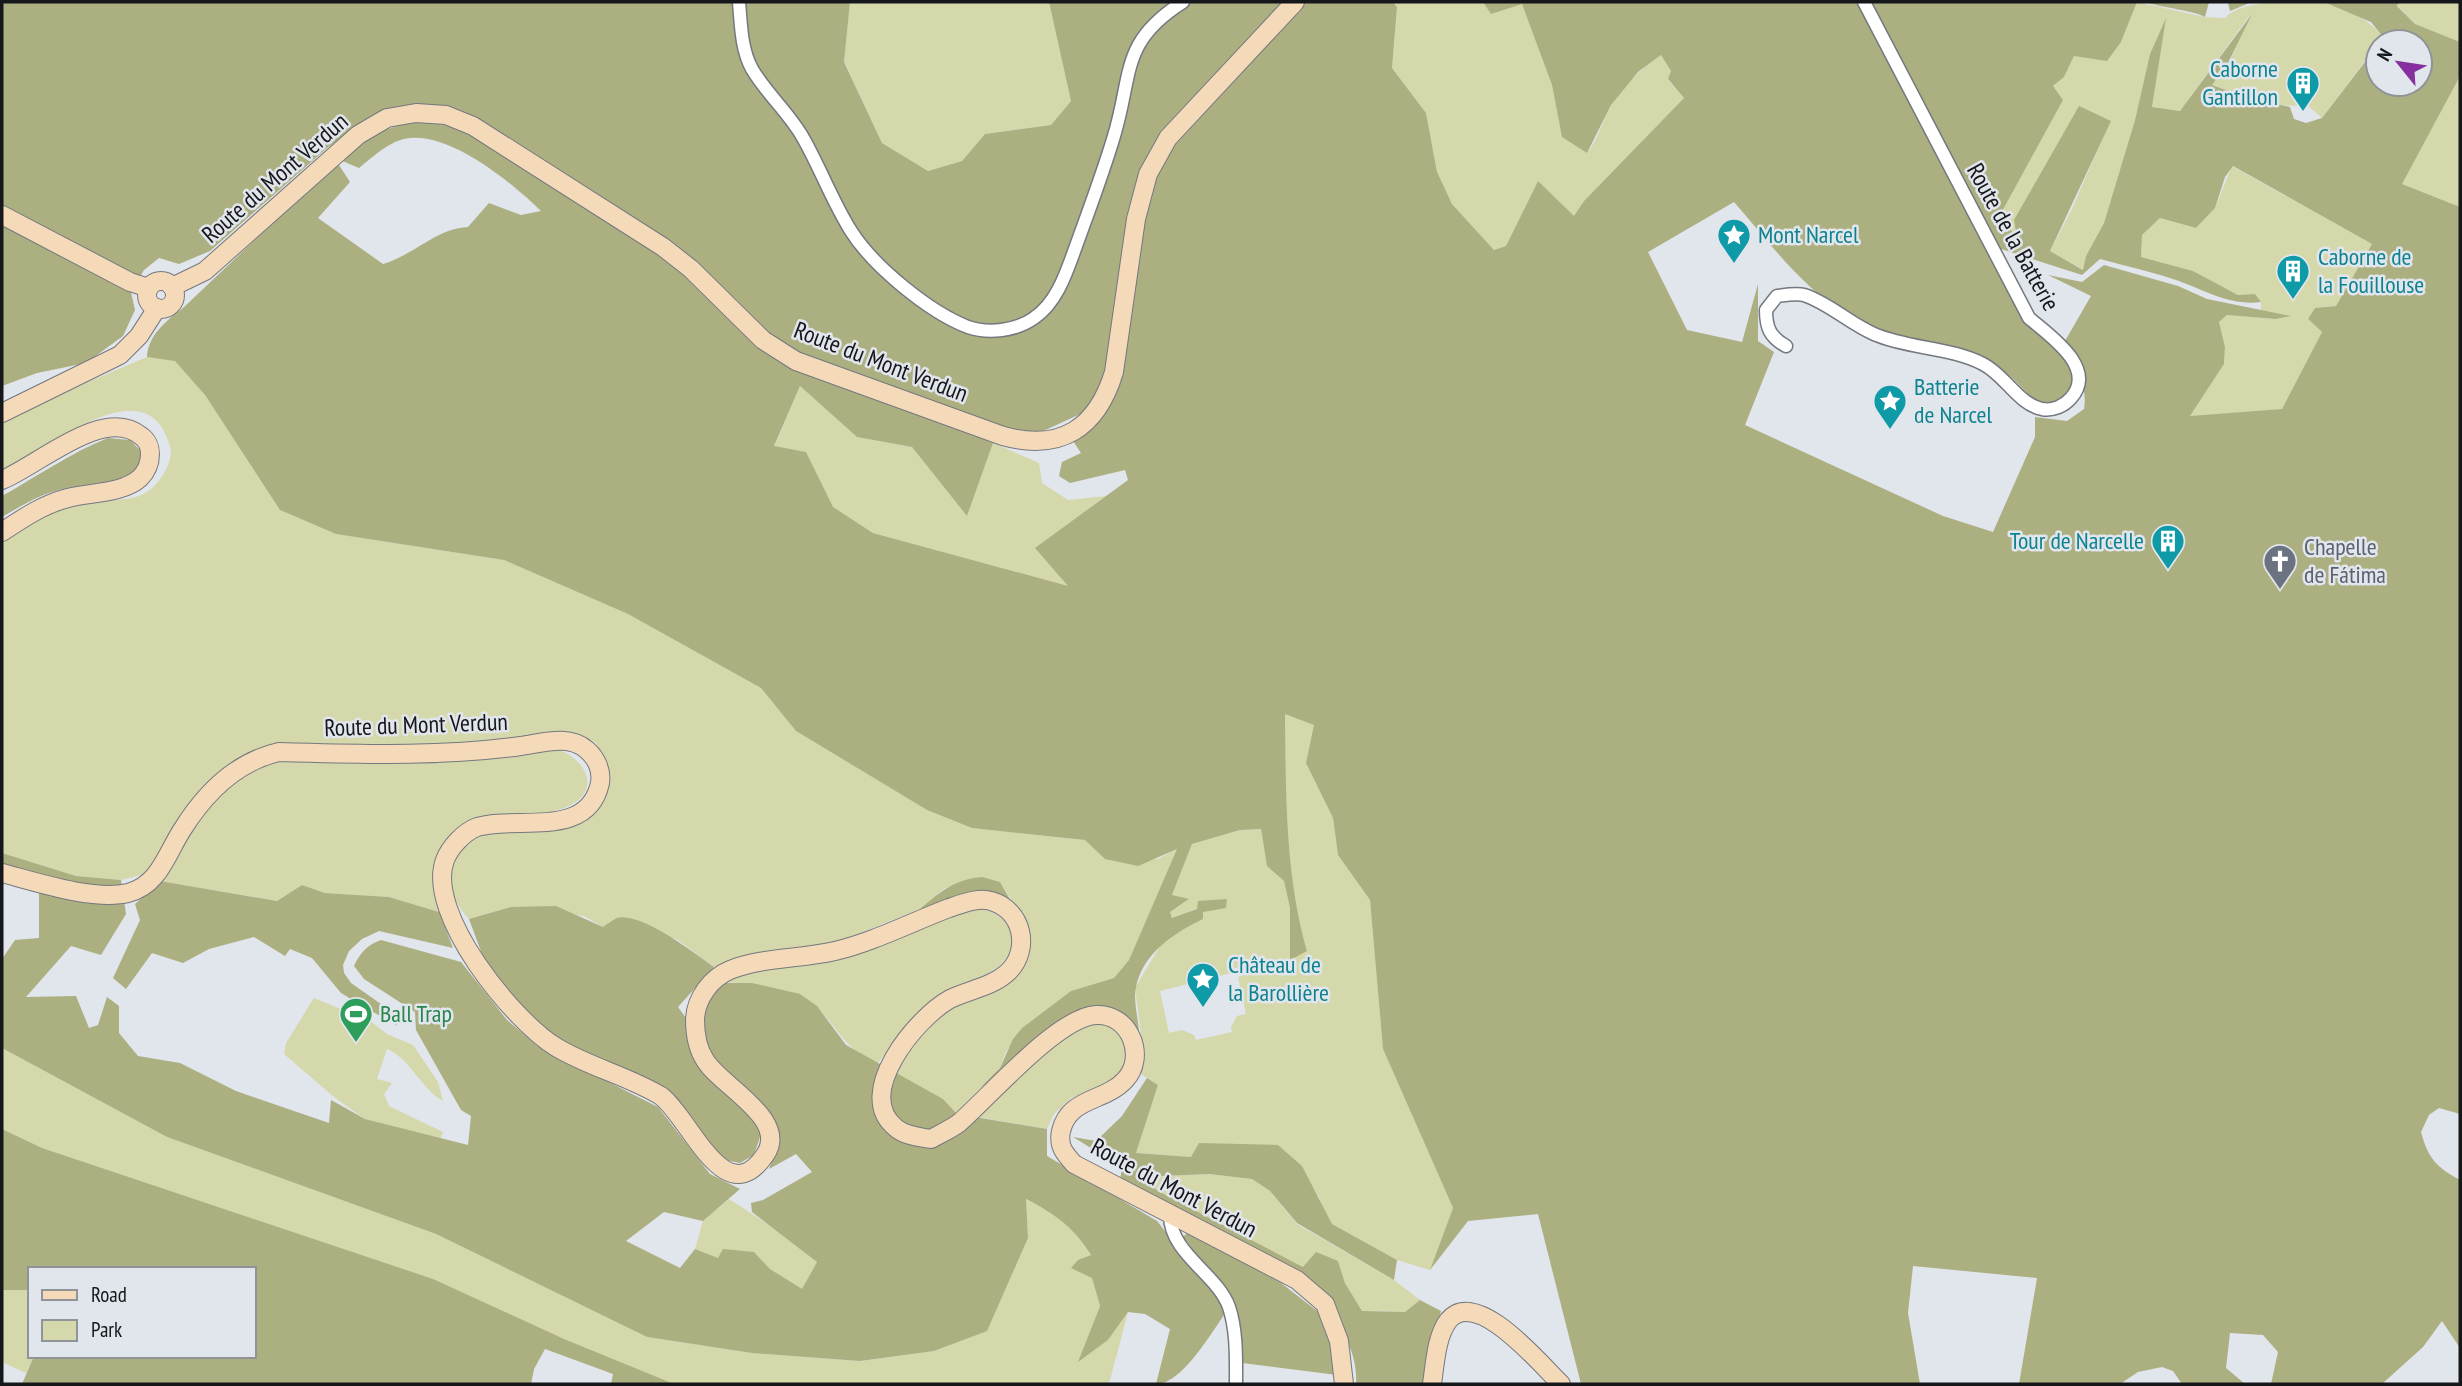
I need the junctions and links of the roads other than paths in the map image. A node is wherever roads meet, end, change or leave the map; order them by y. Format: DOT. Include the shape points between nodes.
graph roads {
  1 [pos="739,2"];
  2 [pos="1184,2"];
  3 [pos="1294,2"];
  4 [pos="1864,2"];
  5 [pos="2,215"];
  6 [pos="172,287"];
  7 [pos="149,288"];
  8 [pos="157,308"];
  9 [pos="1786,346"];
  10 [pos="2,413"];
  11 [pos="2,480"];
  12 [pos="2,532"];
  13 [pos="2,873"];
  14 [pos="1170,1216"];
  15 [pos="1236,1384"];
  16 [pos="1344,1384"];
  17 [pos="1432,1384"];
  18 [pos="1561,1384"];
  1 -- 2 [label="street" via="743,45 752,69 790,114 851,231 879,267 968,327 997,331 1034,318 1051,303 1069,267 1115,134 1128,68 1138,43 1158,18"];
  3 -- 6 [label="street, Route du Mont Verdun" via="1168,138 1148,174 1136,219 1108,394 1095,414 1074,432 1051,442 1003,436 796,360 763,340 663,247 533,162 472,125 446,115 416,113 387,118 358,135 205,271"];
  4 -- 9 [label="street, Route de la Batterie" via="2029,318 2068,353 2079,382 2064,405 2040,409 1983,364 1873,334 1803,295 1777,296 1766,310 1766,328"];
  5 -- 7 [label="street"];
  6 -- 7 [label="street" via="159,281"];
  6 -- 8 [label="street" via="173,302"];
  7 -- 8 [label="street" via="148,300"];
  8 -- 10 [label="street" via="131,347 120,355"];
  11 -- 12 [label="street" via="76,438 118,426 133,429 146,439 150,453 147,468 127,486 67,498"];
  13 -- 14 [label="street, Route du Mont Verdun" via="107,894 141,888 151,882 213,789 253,760 279,752 458,753 558,740 576,742 596,759 601,777 587,807 571,818 545,823 494,823 474,828 456,841 444,861 446,903 473,956 508,1006 537,1035 661,1096 673,1105 719,1168 737,1175 748,1172 768,1151 769,1131 761,1114 719,1077 702,1053 695,1015 707,986 729,970 837,950 968,902 989,900 1008,909 1018,923 1022,939 1019,958 1006,974 950,1000 926,1018 885,1076 880,1100 884,1115 897,1129 931,1139 956,1125 1064,1027 1103,1014 1127,1030 1135,1049 1132,1069 1116,1088 1077,1105 1064,1119 1059,1139 1062,1151 1073,1164"];
  14 -- 15 [label="street" via="1175,1238 1228,1305"];
  14 -- 16 [label="street, Route du Mont Verdun" via="1297,1280 1325,1304 1339,1341"];
  17 -- 18 [label="street" via="1446,1324 1455,1315 1469,1312 1501,1325"];
}
